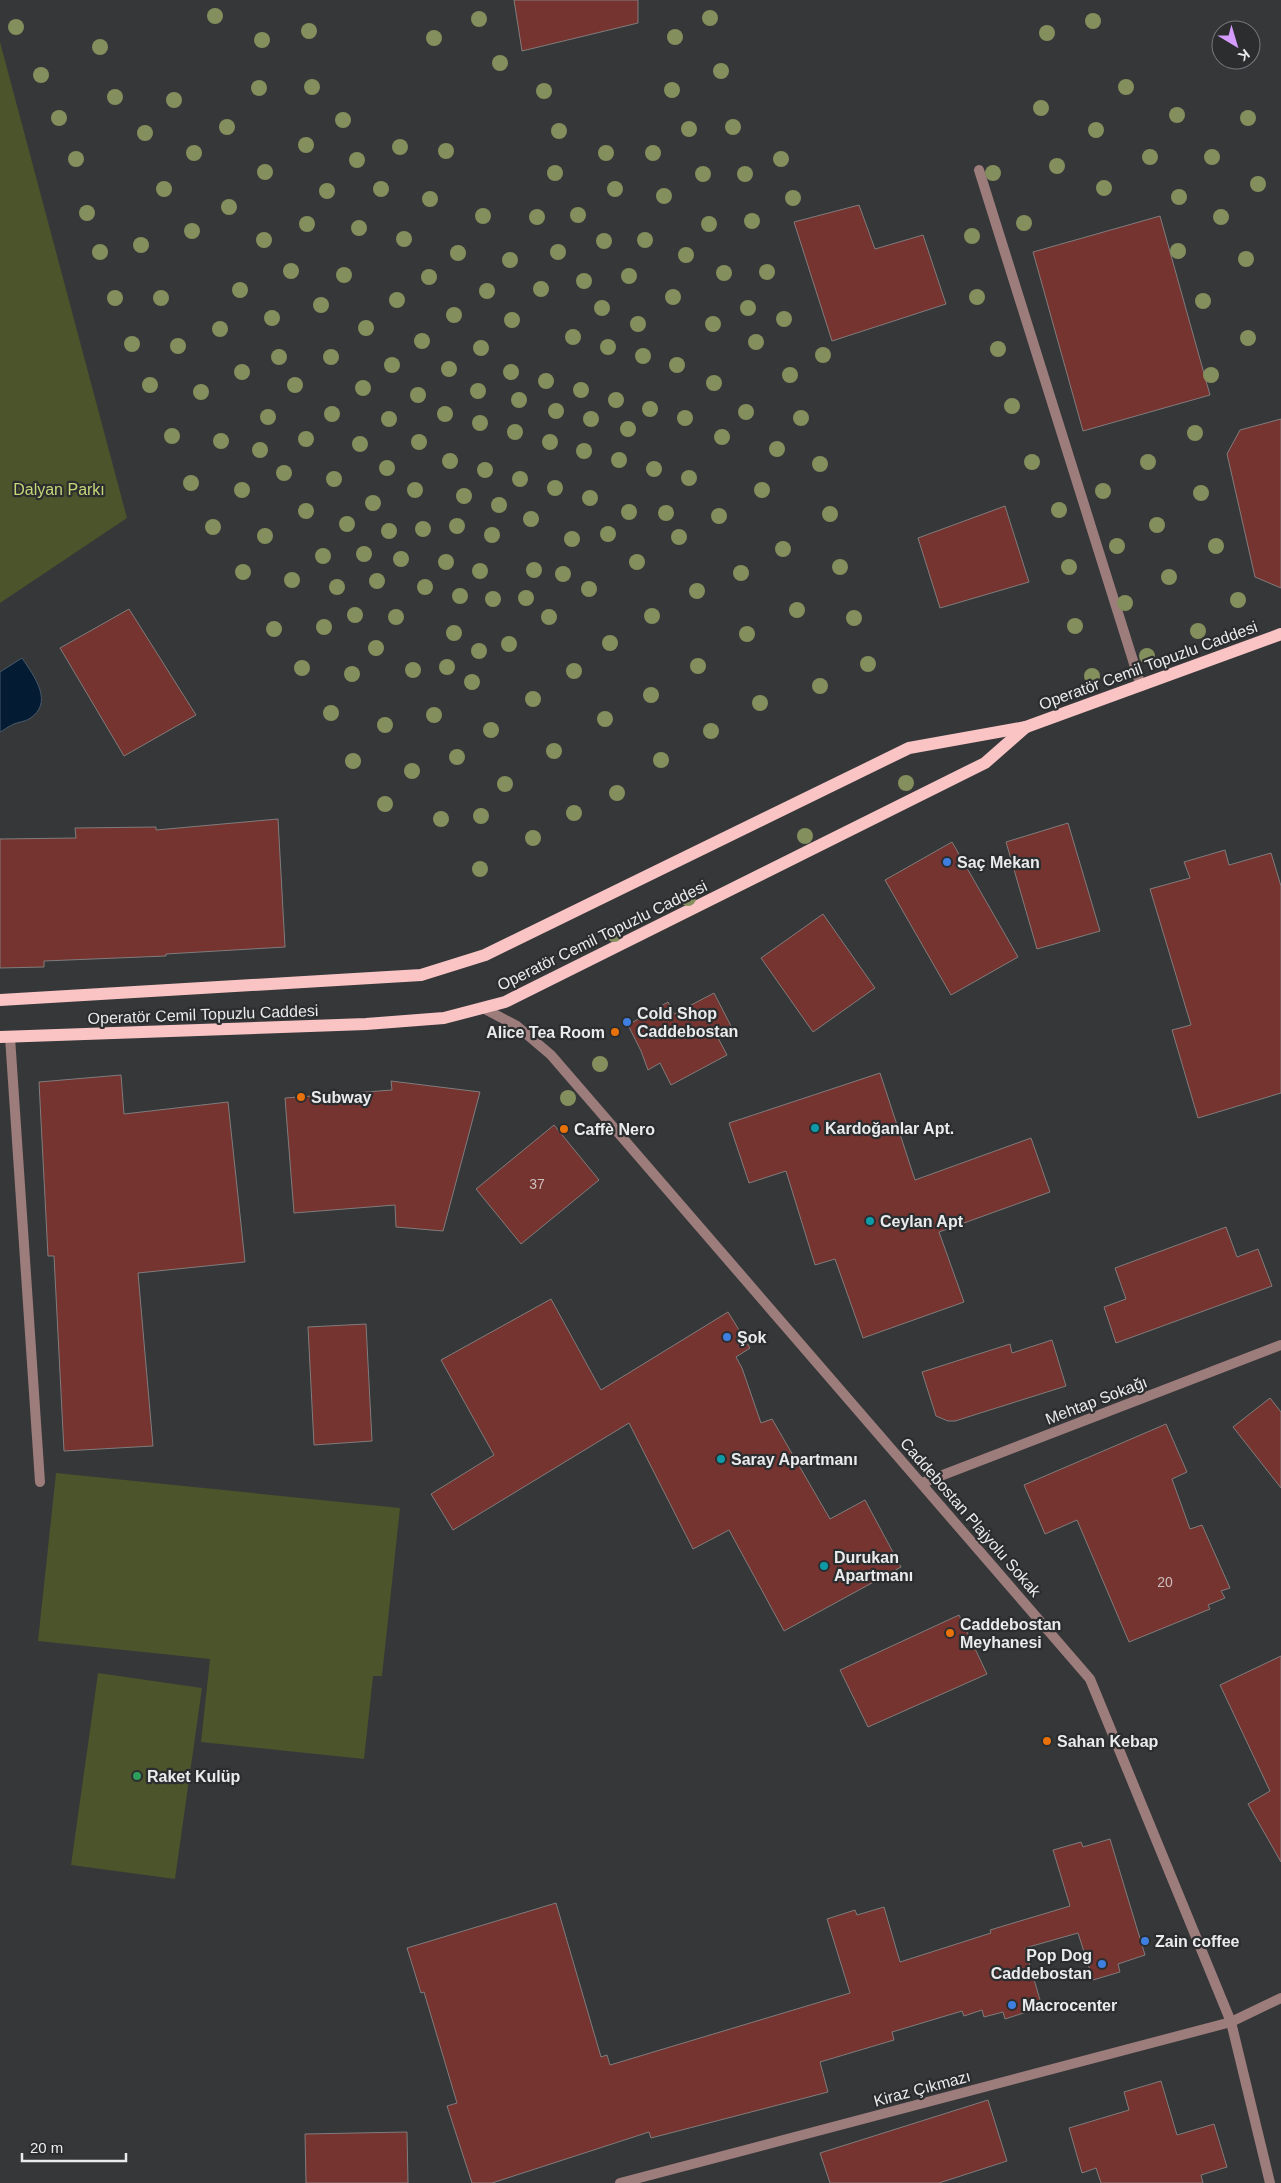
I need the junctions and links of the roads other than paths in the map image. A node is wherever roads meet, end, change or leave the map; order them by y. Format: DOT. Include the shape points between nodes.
graph roads {
  1 [pos="978,170"];
  2 [pos="1281,634"];
  3 [pos="1141,686"];
  4 [pos="1026,727"];
  5 [pos="0,1000"];
  6 [pos="483,1008"];
  7 [pos="5,1037"];
  8 [pos="1281,1345"];
  9 [pos="40,1482"];
  10 [pos="922,1483"];
  11 [pos="1281,1998"];
  12 [pos="1231,2022"];
  13 [pos="620,2183"];
  14 [pos="1270,2183"];
  1 -- 3 [label="street"];
  2 -- 3 [label="main road, Operatör Cemil Topuzlu Caddesi"];
  3 -- 4 [label="main road, Operatör Cemil Topuzlu Caddesi"];
  4 -- 5 [label="main road, Operatör Cemil Topuzlu Caddesi" via="909,748 485,955 441,970 421,974"];
  4 -- 6 [label="main road, Operatör Cemil Topuzlu Caddesi" via="985,763 563,975 505,1002"];
  6 -- 7 [label="main road, Operatör Cemil Topuzlu Caddesi" via="444,1018 366,1024"];
  6 -- 10 [label="street, Caddebostan Plajyolu Sokak" via="517,1026 551,1055"];
  7 -- 9 [label="street"];
  8 -- 10 [label="street, Mehtap Sokağı"];
  10 -- 12 [label="street, Caddebostan Plajyolu Sokak" via="1090,1679"];
  11 -- 12 [label="street, Kiraz Çıkmazı"];
  12 -- 13 [label="street, Kiraz Çıkmazı"];
  12 -- 14 [label="street, Caddebostan Plajyolu Sokak"];
}
